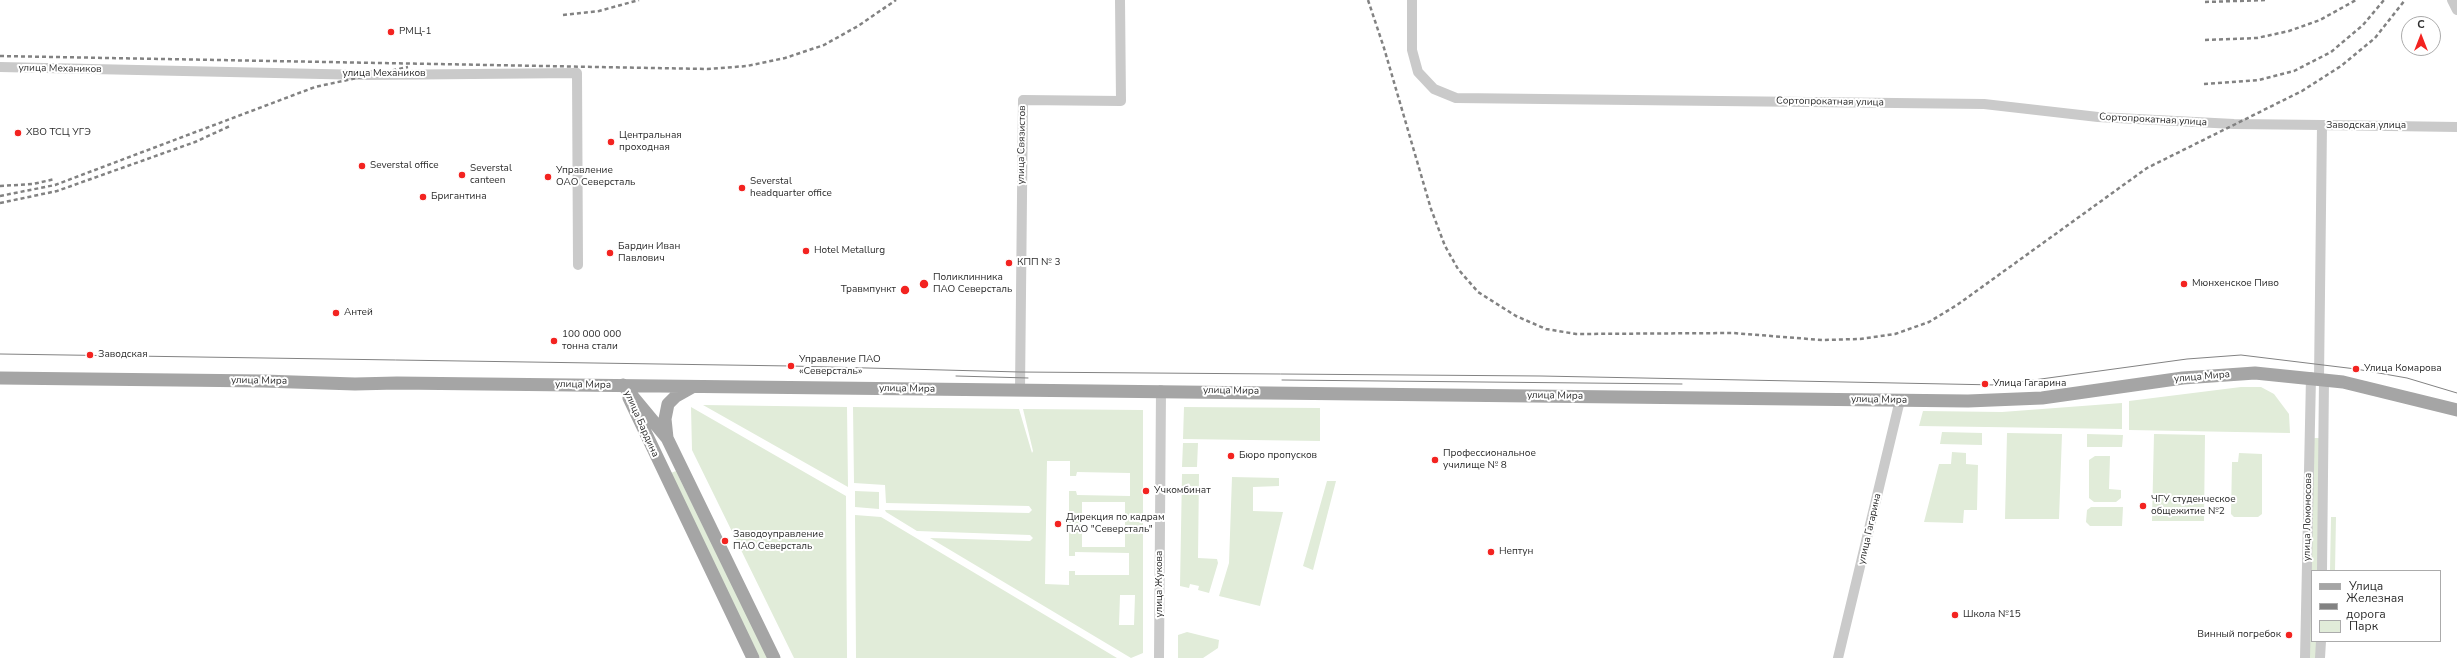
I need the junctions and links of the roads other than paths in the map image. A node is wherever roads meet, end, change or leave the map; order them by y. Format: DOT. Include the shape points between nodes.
graph roads {
  1 [pos="1120,0"];
  2 [pos="1412,0"];
  3 [pos="2452,0"];
  4 [pos="2457,10"];
  5 [pos="0,67"];
  6 [pos="2322,125"];
  7 [pos="2457,127"];
  8 [pos="578,265"];
  9 [pos="0,378"];
  10 [pos="2318,378"];
  11 [pos="624,386"];
  12 [pos="693,386"];
  13 [pos="1020,390"];
  14 [pos="1161,390"];
  15 [pos="1900,400"];
  16 [pos="2457,410"];
  17 [pos="667,438"];
  18 [pos="722,550"];
  19 [pos="705,559"];
  20 [pos="2322,570"];
  21 [pos="2321,642"];
  22 [pos="753,658"];
  23 [pos="774,658"];
  24 [pos="1159,658"];
  25 [pos="1838,658"];
  26 [pos="2305,658"];
  27 [pos="2320,658"];
  1 -- 13 [label="street, улица Связистов" via="1121,101 1023,100"];
  2 -- 6 [label="street, Сортопрокатная улица" via="1412,50 1418,72 1434,89 1456,98 1984,104 2098,117 2234,124"];
  3 -- 4 [label="street"];
  5 -- 8 [label="street, улица Механиков" via="367,74 577,73"];
  6 -- 7 [label="street, Заводская улица"];
  6 -- 10 [label="street, Заводская улица" via="2322,269"];
  9 -- 11 [label="main road, улица Мира"];
  10 -- 15 [label="main road, улица Мира" via="2255,373 2218,374 2022,399"];
  10 -- 16 [label="main road, улица Мира"];
  10 -- 20 [label="street, улица Ломоносова"];
  10 -- 26 [label="street, улица Ломоносова"];
  11 -- 12 [label="main road, улица Мира"];
  11 -- 17 [label="main road, улица Бардина"];
  11 -- 19 [label="main road, улица Бардина"];
  12 -- 13 [label="main road, улица Мира"];
  12 -- 17 [label="main road" via="668,404 665,418"];
  13 -- 14 [label="main road, улица Мира"];
  14 -- 15 [label="main road, улица Мира"];
  14 -- 24 [label="street, улица Жукова"];
  15 -- 25 [label="street, улица Гагарина"];
  17 -- 18 [label="main road, улица Бардина"];
  18 -- 19 [label="main road"];
  18 -- 23 [label="main road, улица Бардина"];
  19 -- 22 [label="main road, улица Бардина"];
  21 -- 27 [label="street"];
}
